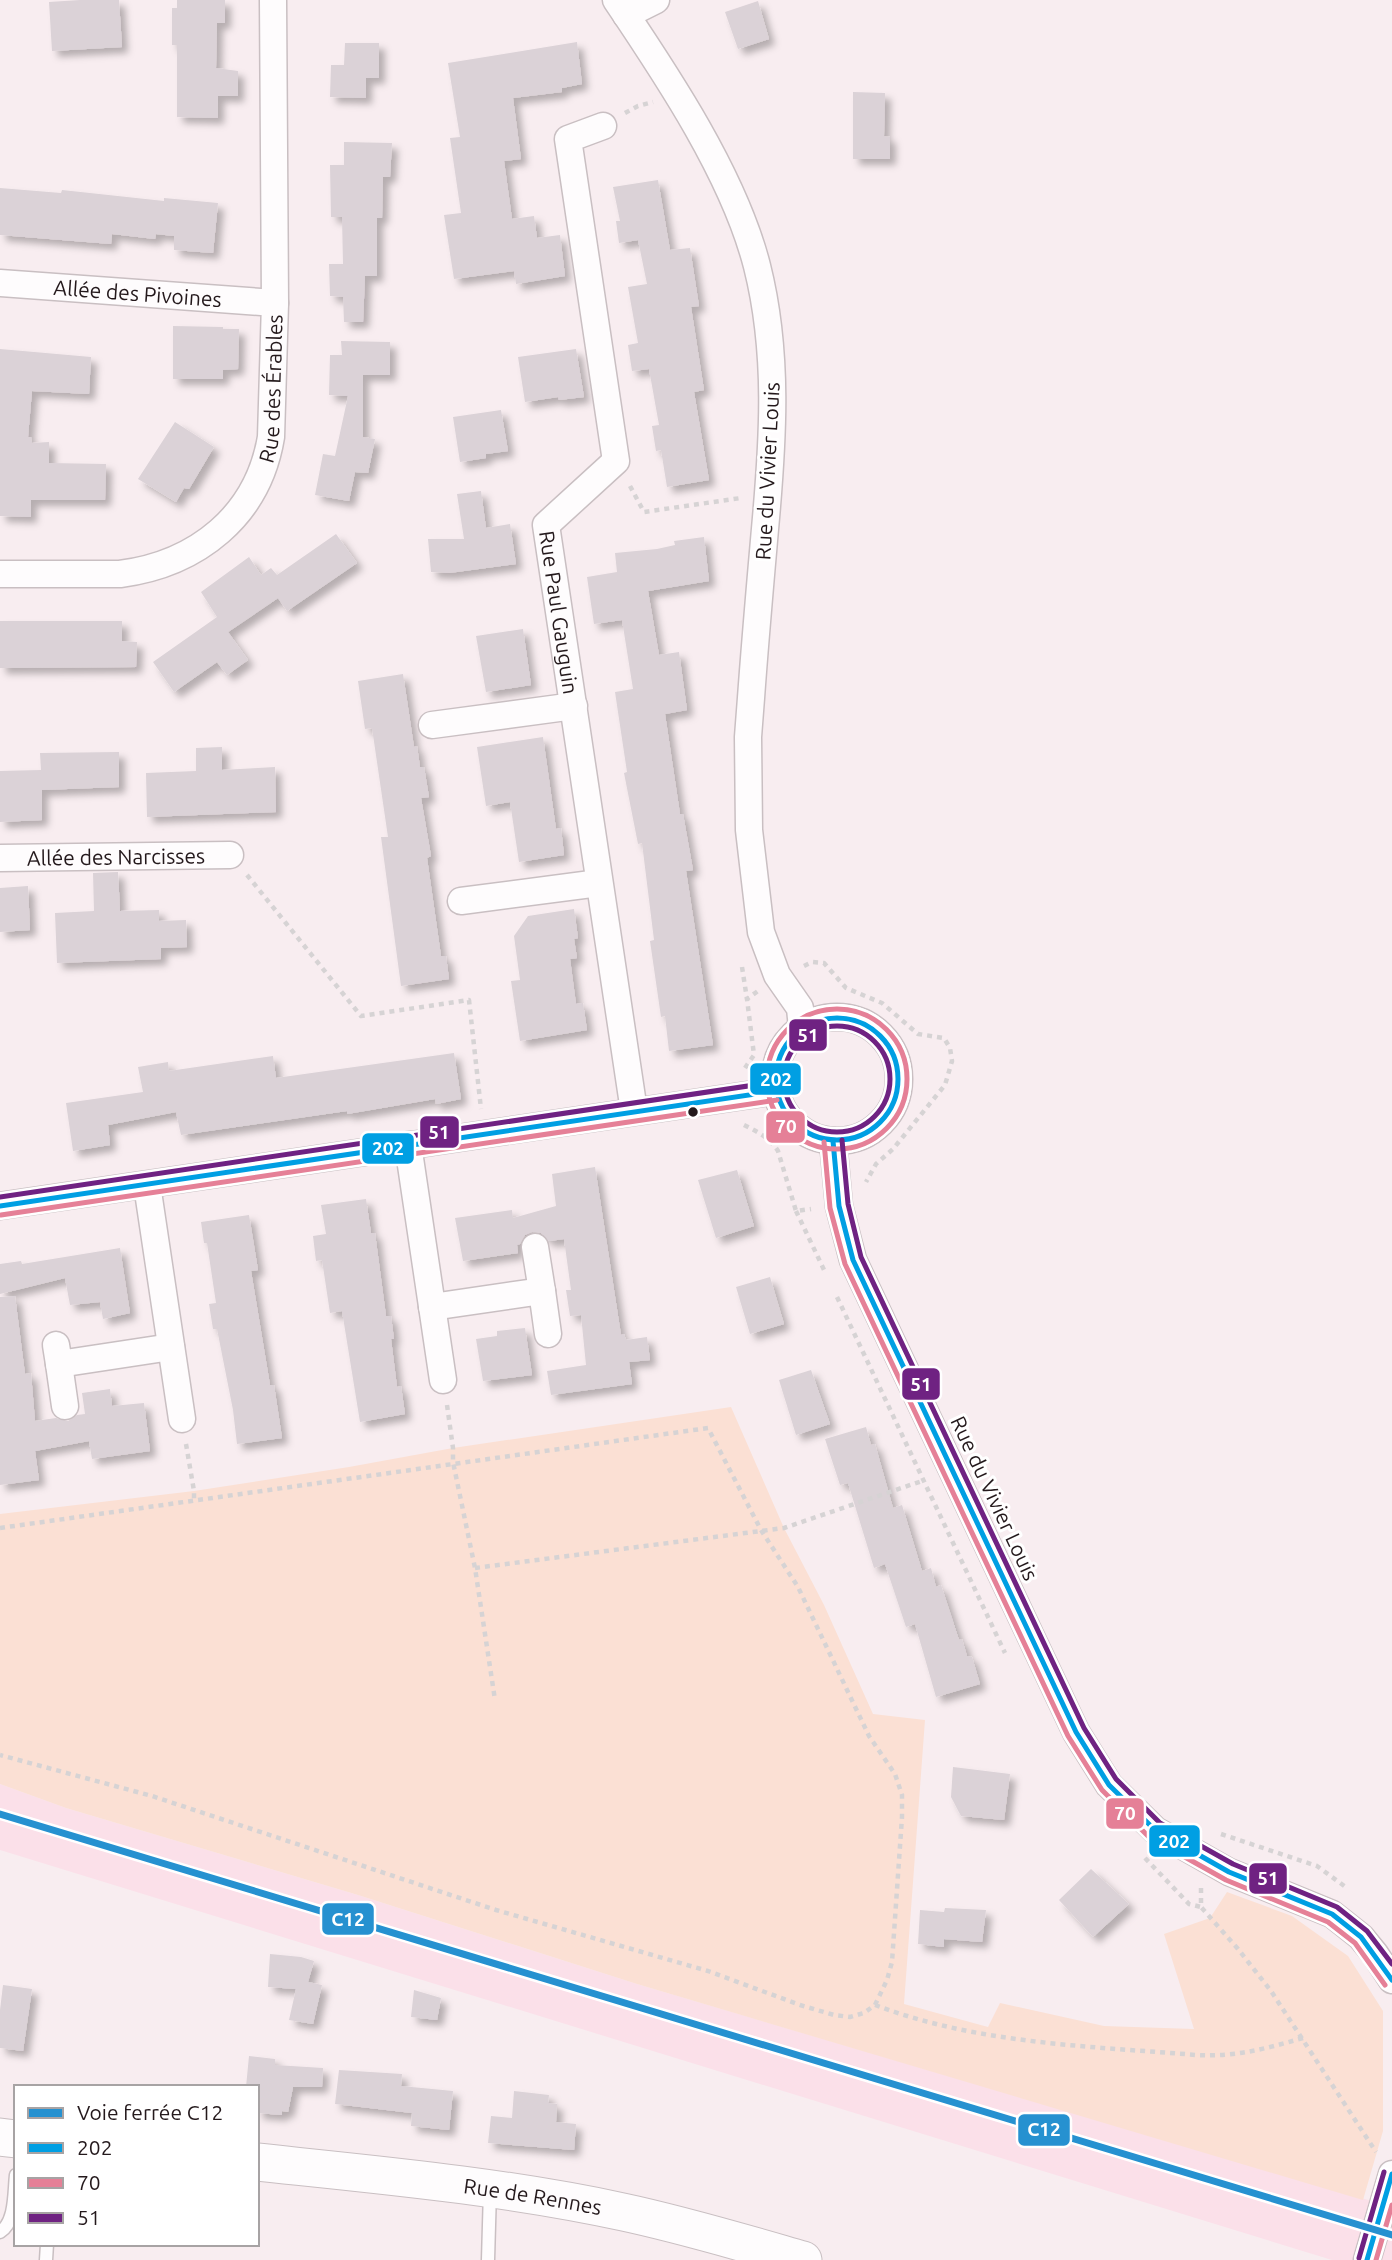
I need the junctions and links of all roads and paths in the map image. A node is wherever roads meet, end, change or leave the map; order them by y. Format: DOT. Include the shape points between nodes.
graph roads {
  1 [pos="273,0"];
  2 [pos="656,0"];
  3 [pos="621,7"];
  4 [pos="646,90"];
  5 [pos="603,126"];
  6 [pos="0,283"];
  7 [pos="275,303"];
  8 [pos="616,461"];
  9 [pos="768,492"];
  10 [pos="0,574"];
  11 [pos="573,706"];
  12 [pos="432,725"];
  13 [pos="230,855"];
  14 [pos="0,858"];
  15 [pos="599,883"];
  16 [pos="461,901"];
  17 [pos="741,961"];
  18 [pos="777,975"];
  19 [pos="747,999"];
  20 [pos="802,1028"];
  21 [pos="754,1055"];
  22 [pos="776,1091"];
  23 [pos="724,1097"];
  24 [pos="634,1111"];
  25 [pos="484,1134"];
  26 [pos="832,1141"];
  27 [pos="408,1145"];
  28 [pos="147,1185"];
  29 [pos="0,1206"];
  30 [pos="851,1207"];
  31 [pos="535,1247"];
  32 [pos="541,1291"];
  33 [pos="432,1307"];
  34 [pos="548,1334"];
  35 [pos="171,1347"];
  36 [pos="443,1380"];
  37 [pos="65,1406"];
  38 [pos="182,1419"];
  39 [pos="453,1462"];
  40 [pos="951,1471"];
  41 [pos="194,1500"];
  42 [pos="0,1528"];
  43 [pos="761,1530"];
  44 [pos="475,1568"];
  45 [pos="495,1700"];
  46 [pos="0,1755"];
  47 [pos="1213,1833"];
  48 [pos="1222,1834"];
  49 [pos="1201,1907"];
  50 [pos="1392,1980"];
  51 [pos="875,2006"];
  52 [pos="1303,2038"];
  53 [pos="259,2162"];
  54 [pos="1386,2165"];
  55 [pos="14,2189"];
  56 [pos="490,2189"];
  57 [pos="0,2232"];
  58 [pos="488,2260"];
  59 [pos="803,2260"];
  60 [pos="1367,2260"];
  1 -- 7 [label="street, Rue des Érables"];
  2 -- 3 [label="street"];
  3 -- 9 [label="street, Rue du Vivier Louis" via="711,156 754,255 768,318 773,373"];
  4 -- 5 [label="path" via="654,102"];
  5 -- 8 [label="street" via="568,139"];
  6 -- 7 [label="street, Allée des Pivoines"];
  7 -- 10 [label="street, Rue des Érables" via="269,449 257,484 225,526 185,556 138,572"];
  8 -- 9 [label="path" via="644,512"];
  8 -- 11 [label="street, Rue Paul Gauguin" via="546,525"];
  9 -- 18 [label="street, Rue du Vivier Louis" via="748,737 749,830 761,932"];
  11 -- 12 [label="street"];
  11 -- 15 [label="street, Rue Paul Gauguin"];
  13 -- 14 [label="street, Allée des Narcisses"];
  13 -- 25 [label="path" via="361,1016 469,1000"];
  15 -- 16 [label="street"];
  15 -- 24 [label="street, Rue Paul Gauguin"];
  17 -- 19 [label="path"];
  18 -- 19 [label="path"];
  18 -- 20 [label="street, Rue du Vivier Louis" via="800,1008"];
  18 -- 30 [label="path" via="812,962 824,963 846,988 882,1003 918,1034 944,1038 950,1048 952,1061 945,1085 876,1164"];
  19 -- 21 [label="path"];
  20 -- 22 [label="street" via="777,1062"];
  20 -- 26 [label="street" via="817,1020 851,1018 880,1034 897,1063 896,1096 884,1118 865,1134"];
  22 -- 23 [label="street"];
  22 -- 26 [label="street" via="796,1125"];
  23 -- 24 [label="street"];
  23 -- 30 [label="path" via="734,1120 757,1132 778,1152 796,1211"];
  24 -- 25 [label="street"];
  25 -- 27 [label="street"];
  26 -- 30 [label="street, Rue du Vivier Louis"];
  27 -- 28 [label="street"];
  27 -- 33 [label="street"];
  28 -- 29 [label="street"];
  28 -- 35 [label="street"];
  30 -- 40 [label="street, Rue du Vivier Louis" via="853,1259"];
  31 -- 32 [label="street"];
  32 -- 33 [label="street"];
  32 -- 34 [label="street"];
  33 -- 36 [label="street"];
  35 -- 37 [label="street" via="57,1355"];
  35 -- 38 [label="street"];
  36 -- 39 [label="path"];
  38 -- 41 [label="path"];
  39 -- 41 [label="path"];
  39 -- 43 [label="path" via="708,1428"];
  39 -- 44 [label="path"];
  40 -- 43 [label="path" via="784,1528"];
  40 -- 50 [label="street, Rue du Vivier Louis" via="1076,1732 1109,1785 1155,1830 1229,1872 1332,1914 1361,1937"];
  41 -- 42 [label="path"];
  43 -- 44 [label="path"];
  43 -- 51 [label="path" via="798,1587 902,1795 892,1962"];
  44 -- 45 [label="path"];
  46 -- 51 [label="path" via="152,1796 496,1910 708,1971 822,2012 850,2017"];
  47 -- 48 [label="path"];
  49 -- 52 [label="path"];
  51 -- 52 [label="path" via="1005,2039 1196,2055 1249,2053"];
  52 -- 54 [label="path"];
  53 -- 56 [label="main road, Rue de Rennes"];
  54 -- 60 [label="street"];
  55 -- 57 [label="lane" via="7,2227"];
  56 -- 58 [label="lane"];
  56 -- 59 [label="main road, Rue de Rennes" via="623,2212"];
}
